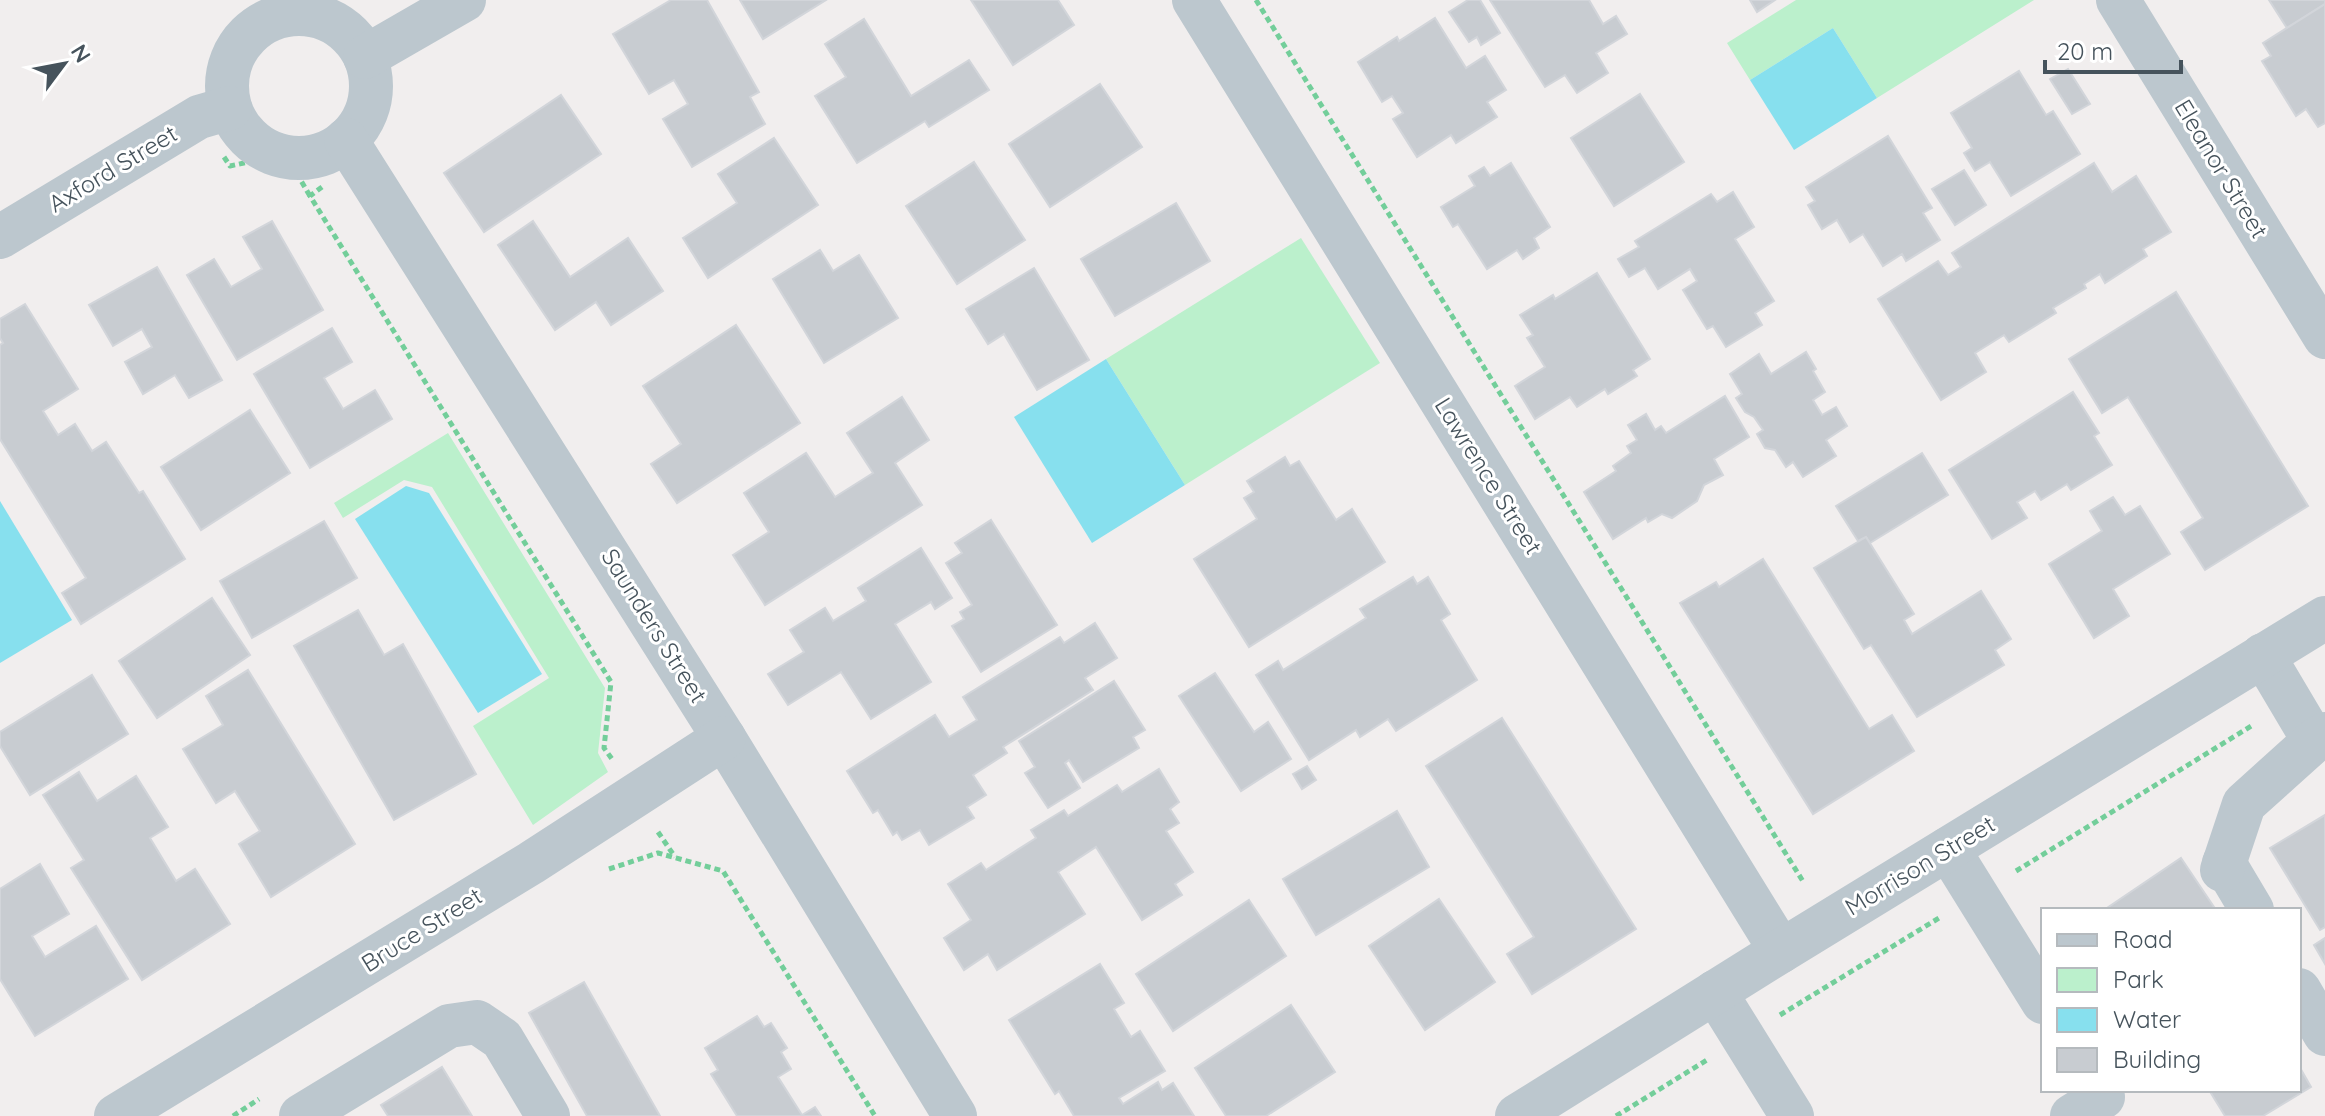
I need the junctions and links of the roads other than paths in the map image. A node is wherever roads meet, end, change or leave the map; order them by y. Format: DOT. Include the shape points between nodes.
graph roads {
  1 [pos="464,0"];
  2 [pos="1194,0"];
  3 [pos="2118,0"];
  4 [pos="257,12"];
  5 [pos="365,57"];
  6 [pos="230,108"];
  7 [pos="353,150"];
  8 [pos="0,237"];
  9 [pos="2325,337"];
  10 [pos="2325,618"];
  11 [pos="2263,655"];
  12 [pos="724,738"];
  13 [pos="2320,738"];
  14 [pos="1948,849"];
  15 [pos="2251,908"];
  16 [pos="1781,951"];
  17 [pos="1715,992"];
  18 [pos="2301,993"];
  19 [pos="2041,999"];
  20 [pos="2325,1034"];
  21 [pos="2099,1092"];
  22 [pos="286,1104"];
  23 [pos="116,1116"];
  24 [pos="548,1116"];
  25 [pos="955,1116"];
  26 [pos="1517,1116"];
  27 [pos="1792,1116"];
  28 [pos="2072,1116"];
  1 -- 5 [label="street"];
  2 -- 16 [label="street, Lawrence Street"];
  3 -- 9 [label="street, Eleanor Street"];
  4 -- 5 [label="street" via="274,17 316,14 340,25"];
  4 -- 6 [label="street" via="228,74"];
  5 -- 7 [label="street" via="372,91 352,137"];
  6 -- 7 [label="street" via="260,147 284,157"];
  6 -- 8 [label="street, Axford Street" via="199,117"];
  7 -- 12 [label="street, Saunders Street"];
  10 -- 11 [label="street, Morrison Street"];
  11 -- 13 [label="street"];
  11 -- 14 [label="street, Morrison Street"];
  12 -- 23 [label="street, Bruce Street"];
  12 -- 25 [label="street, Saunders Street"];
  13 -- 15 [label="street" via="2244,804 2223,866"];
  14 -- 16 [label="street, Morrison Street"];
  14 -- 19 [label="street"];
  16 -- 17 [label="street, Morrison Street"];
  17 -- 26 [label="street, Morrison Street"];
  17 -- 27 [label="street"];
  18 -- 20 [label="street"];
  21 -- 28 [label="street" via="2103,1097"];
  22 -- 24 [label="street" via="449,1026 477,1022 502,1039"];
}
